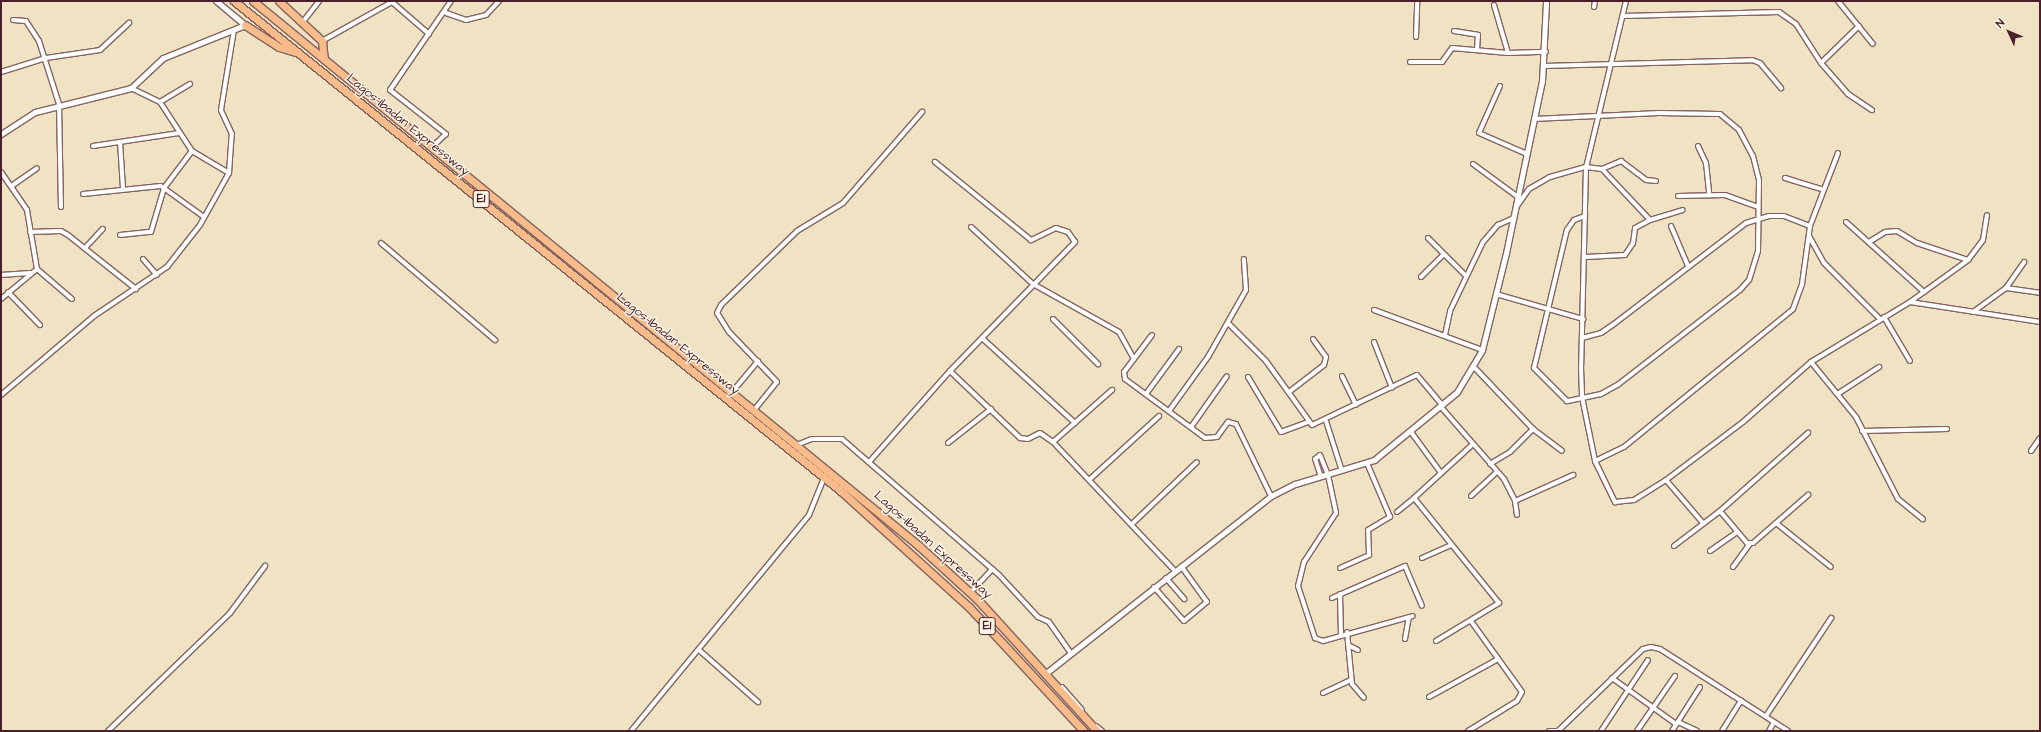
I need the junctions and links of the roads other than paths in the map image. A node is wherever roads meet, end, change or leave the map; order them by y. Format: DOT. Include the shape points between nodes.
graph roads {
  1 [pos="216,1"];
  2 [pos="234,1"];
  3 [pos="253,1"];
  4 [pos="279,1"];
  5 [pos="319,1"];
  6 [pos="451,1"];
  7 [pos="499,1"];
  8 [pos="1417,1"];
  9 [pos="1546,1"];
  10 [pos="1595,1"];
  11 [pos="1626,1"];
  12 [pos="1838,1"];
  13 [pos="393,2"];
  14 [pos="1494,5"];
  15 [pos="1594,7"];
  16 [pos="446,13"];
  17 [pos="1623,16"];
  18 [pos="13,20"];
  19 [pos="129,23"];
  20 [pos="302,23"];
  21 [pos="245,25"];
  22 [pos="1859,26"];
  23 [pos="234,30"];
  24 [pos="1454,31"];
  25 [pos="430,34"];
  26 [pos="1416,37"];
  27 [pos="322,41"];
  28 [pos="1873,44"];
  29 [pos="1477,50"];
  30 [pos="1546,52"];
  31 [pos="300,53"];
  32 [pos="1508,53"];
  33 [pos="46,58"];
  34 [pos="324,59"];
  35 [pos="1410,62"];
  36 [pos="1821,63"];
  37 [pos="1610,65"];
  38 [pos="1544,66"];
  39 [pos="1,72"];
  40 [pos="190,84"];
  41 [pos="1500,86"];
  42 [pos="131,88"];
  43 [pos="1781,88"];
  44 [pos="160,102"];
  45 [pos="59,104"];
  46 [pos="1872,110"];
  47 [pos="922,112"];
  48 [pos="1598,118"];
  49 [pos="1534,119"];
  50 [pos="179,133"];
  51 [pos="1,134"];
  52 [pos="120,142"];
  53 [pos="94,146"];
  54 [pos="1698,146"];
  55 [pos="432,147"];
  56 [pos="192,151"];
  57 [pos="1838,153"];
  58 [pos="1527,154"];
  59 [pos="935,162"];
  60 [pos="1472,164"];
  61 [pos="1586,167"];
  62 [pos="37,168"];
  63 [pos="1602,168"];
  64 [pos="1,172"];
  65 [pos="229,173"];
  66 [pos="1785,178"];
  67 [pos="1656,181"];
  68 [pos="12,185"];
  69 [pos="1520,187"];
  70 [pos="164,188"];
  71 [pos="123,189"];
  72 [pos="1530,189"];
  73 [pos="1822,189"];
  74 [pos="83,194"];
  75 [pos="1709,194"];
  76 [pos="1678,196"];
  77 [pos="1518,197"];
  78 [pos="1517,206"];
  79 [pos="61,207"];
  80 [pos="1758,207"];
  81 [pos="1683,210"];
  82 [pos="1987,214"];
  83 [pos="1585,216"];
  84 [pos="204,217"];
  85 [pos="1514,218"];
  86 [pos="1759,218"];
  87 [pos="1650,220"];
  88 [pos="1846,222"];
  89 [pos="1671,226"];
  90 [pos="1810,226"];
  91 [pos="971,227"];
  92 [pos="103,229"];
  93 [pos="30,232"];
  94 [pos="120,235"];
  95 [pos="1809,236"];
  96 [pos="1428,238"];
  97 [pos="1869,242"];
  98 [pos="380,243"];
  99 [pos="85,248"];
  100 [pos="1443,255"];
  101 [pos="1585,257"];
  102 [pos="143,259"];
  103 [pos="1244,259"];
  104 [pos="1968,260"];
  105 [pos="2024,262"];
  106 [pos="1688,266"];
  107 [pos="37,269"];
  108 [pos="30,273"];
  109 [pos="1,275"];
  110 [pos="157,275"];
  111 [pos="1466,276"];
  112 [pos="1421,277"];
  113 [pos="1033,284"];
  114 [pos="136,288"];
  115 [pos="2006,288"];
  116 [pos="8,292"];
  117 [pos="1924,292"];
  118 [pos="2040,293"];
  119 [pos="1496,294"];
  120 [pos="1,299"];
  121 [pos="72,299"];
  122 [pos="1910,302"];
  123 [pos="1374,310"];
  124 [pos="1549,311"];
  125 [pos="1973,312"];
  126 [pos="1882,318"];
  127 [pos="1053,319"];
  128 [pos="1583,319"];
  129 [pos="2040,322"];
  130 [pos="1228,323"];
  131 [pos="40,325"];
  132 [pos="1152,335"];
  133 [pos="1445,335"];
  134 [pos="982,338"];
  135 [pos="1582,338"];
  136 [pos="1313,339"];
  137 [pos="495,340"];
  138 [pos="1374,342"];
  139 [pos="1179,349"];
  140 [pos="1482,350"];
  141 [pos="1134,359"];
  142 [pos="758,361"];
  143 [pos="1910,361"];
  144 [pos="1811,362"];
  145 [pos="1098,364"];
  146 [pos="1474,367"];
  147 [pos="1879,367"];
  148 [pos="950,370"];
  149 [pos="1227,376"];
  150 [pos="1342,376"];
  151 [pos="1248,377"];
  152 [pos="1392,388"];
  153 [pos="1112,390"];
  154 [pos="733,391"];
  155 [pos="1289,392"];
  156 [pos="1839,393"];
  157 [pos="1146,394"];
  158 [pos="1,396"];
  159 [pos="1582,397"];
  160 [pos="1356,406"];
  161 [pos="1442,407"];
  162 [pos="755,409"];
  163 [pos="991,409"];
  164 [pos="1169,411"];
  165 [pos="1159,416"];
  166 [pos="1326,420"];
  167 [pos="1309,422"];
  168 [pos="1075,423"];
  169 [pos="1191,427"];
  170 [pos="1533,429"];
  171 [pos="1947,429"];
  172 [pos="1862,431"];
  173 [pos="1411,432"];
  174 [pos="1808,433"];
  175 [pos="2040,438"];
  176 [pos="1052,442"];
  177 [pos="948,443"];
  178 [pos="799,444"];
  179 [pos="1471,446"];
  180 [pos="1562,451"];
  181 [pos="2031,452"];
  182 [pos="870,461"];
  183 [pos="1595,461"];
  184 [pos="1197,462"];
  185 [pos="1367,463"];
  186 [pos="1490,464"];
  187 [pos="1342,471"];
  188 [pos="1497,472"];
  189 [pos="1441,473"];
  190 [pos="1328,475"];
  191 [pos="1573,475"];
  192 [pos="1321,477"];
  193 [pos="824,478"];
  194 [pos="1089,480"];
  195 [pos="1666,480"];
  196 [pos="1808,495"];
  197 [pos="1271,496"];
  198 [pos="1471,496"];
  199 [pos="1414,498"];
  200 [pos="1515,501"];
  201 [pos="1720,511"];
  202 [pos="1396,512"];
  203 [pos="1517,515"];
  204 [pos="1923,519"];
  205 [pos="1133,523"];
  206 [pos="1703,523"];
  207 [pos="1776,523"];
  208 [pos="1737,532"];
  209 [pos="1750,544"];
  210 [pos="1451,545"];
  211 [pos="1674,546"];
  212 [pos="1710,551"];
  213 [pos="1422,558"];
  214 [pos="265,566"];
  215 [pos="1181,566"];
  216 [pos="1733,567"];
  217 [pos="1340,568"];
  218 [pos="1831,568"];
  219 [pos="992,569"];
  220 [pos="1174,570"];
  221 [pos="1166,578"];
  222 [pos="1154,588"];
  223 [pos="970,593"];
  224 [pos="1340,594"];
  225 [pos="1332,598"];
  226 [pos="1184,599"];
  227 [pos="1422,606"];
  228 [pos="1831,618"];
  229 [pos="1471,621"];
  230 [pos="1347,632"];
  231 [pos="1341,634"];
  232 [pos="1405,640"];
  233 [pos="1436,641"];
  234 [pos="1348,645"];
  235 [pos="699,650"];
  236 [pos="1358,650"];
  237 [pos="1071,654"];
  238 [pos="1498,659"];
  239 [pos="1648,660"];
  240 [pos="1047,673"];
  241 [pos="1674,676"];
  242 [pos="1612,678"];
  243 [pos="1352,680"];
  244 [pos="1700,687"];
  245 [pos="1628,690"];
  246 [pos="1323,693"];
  247 [pos="1429,697"];
  248 [pos="1364,698"];
  249 [pos="1741,700"];
  250 [pos="758,702"];
  251 [pos="1653,708"];
  252 [pos="1766,716"];
  253 [pos="1774,722"];
  254 [pos="1677,723"];
  255 [pos="108,731"];
  256 [pos="631,731"];
  257 [pos="1084,731"];
  258 [pos="1097,731"];
  259 [pos="1102,731"];
  260 [pos="1468,731"];
  261 [pos="1549,731"];
  262 [pos="1558,731"];
  263 [pos="1601,731"];
  264 [pos="1637,731"];
  265 [pos="1672,731"];
  266 [pos="1697,731"];
  267 [pos="1722,731"];
  268 [pos="1769,731"];
  269 [pos="1788,731"];
  1 -- 21 [label="street"];
  2 -- 31 [label="highway, Lagos-Ibadan Expressway / E1"];
  3 -- 34 [label="highway, Lagos-Ibadan Expressway / E1"];
  4 -- 20 [label="highway"];
  5 -- 20 [label="street"];
  6 -- 16 [label="street"];
  7 -- 16 [label="street" via="486,15 466,20"];
  8 -- 26 [label="street"];
  9 -- 30 [label="street"];
  10 -- 15 [label="street"];
  11 -- 17 [label="street"];
  12 -- 22 [label="street"];
  13 -- 25 [label="street"];
  13 -- 27 [label="street"];
  14 -- 32 [label="street"];
  16 -- 25 [label="street"];
  17 -- 36 [label="street" via="1779,12 1796,24"];
  17 -- 37 [label="street"];
  18 -- 33 [label="street" via="26,21"];
  19 -- 33 [label="street" via="100,50"];
  20 -- 27 [label="highway"];
  21 -- 23 [label="street"];
  21 -- 31 [label="highway" via="279,47"];
  22 -- 28 [label="street"];
  22 -- 36 [label="street"];
  23 -- 42 [label="street" via="163,58"];
  23 -- 65 [label="street" via="221,110 232,134"];
  24 -- 29 [label="street" via="1476,34"];
  25 -- 55 [label="street" via="390,90 446,134"];
  27 -- 34 [label="highway"];
  29 -- 32 [label="street"];
  29 -- 35 [label="street" via="1452,48 1442,62"];
  30 -- 32 [label="street"];
  30 -- 38 [label="street"];
  31 -- 193 [label="highway, Lagos-Ibadan Expressway / E1"];
  33 -- 39 [label="street"];
  33 -- 45 [label="street"];
  34 -- 55 [label="highway, Lagos-Ibadan Expressway / E1"];
  36 -- 46 [label="street" via="1848,94"];
  37 -- 38 [label="street"];
  37 -- 43 [label="street" via="1752,60 1760,63"];
  37 -- 48 [label="street"];
  38 -- 49 [label="street"];
  40 -- 44 [label="street"];
  41 -- 58 [label="street" via="1479,132"];
  42 -- 44 [label="street"];
  42 -- 45 [label="street"];
  44 -- 50 [label="street"];
  45 -- 51 [label="street" via="23,118"];
  45 -- 79 [label="street"];
  47 -- 142 [label="street" via="843,203 797,231 721,305 717,313 723,323"];
  48 -- 49 [label="street"];
  48 -- 61 [label="street"];
  48 -- 80 [label="street" via="1659,113 1720,114 1727,117 1753,156 1759,180"];
  49 -- 58 [label="street"];
  50 -- 52 [label="street"];
  50 -- 56 [label="street"];
  52 -- 53 [label="street"];
  52 -- 71 [label="street"];
  54 -- 75 [label="street" via="1706,163"];
  55 -- 154 [label="highway, Lagos-Ibadan Expressway / E1"];
  56 -- 65 [label="street"];
  56 -- 70 [label="street"];
  57 -- 73 [label="street"];
  58 -- 69 [label="street"];
  59 -- 113 [label="street" via="1031,240 1056,228 1073,236 1075,242"];
  60 -- 77 [label="street"];
  61 -- 63 [label="street"];
  61 -- 72 [label="street" via="1550,177"];
  61 -- 83 [label="street"];
  62 -- 68 [label="street"];
  63 -- 67 [label="street" via="1613,162 1626,162 1646,180"];
  63 -- 87 [label="street"];
  64 -- 68 [label="street"];
  65 -- 84 [label="street"];
  66 -- 73 [label="street"];
  68 -- 93 [label="street" via="27,210"];
  69 -- 72 [label="street"];
  69 -- 77 [label="street"];
  70 -- 71 [label="street" via="153,185"];
  70 -- 84 [label="street"];
  70 -- 94 [label="street" via="151,232"];
  71 -- 74 [label="street"];
  72 -- 78 [label="street"];
  73 -- 90 [label="street"];
  75 -- 76 [label="street"];
  75 -- 80 [label="street" via="1725,195"];
  77 -- 78 [label="street"];
  78 -- 85 [label="street"];
  80 -- 86 [label="street"];
  81 -- 87 [label="street"];
  82 -- 104 [label="street" via="1983,240"];
  83 -- 101 [label="street"];
  83 -- 124 [label="street" via="1574,220 1568,230"];
  84 -- 110 [label="street" via="183,248"];
  85 -- 111 [label="street" via="1489,233"];
  85 -- 119 [label="street"];
  86 -- 90 [label="street" via="1784,216"];
  86 -- 106 [label="street" via="1731,232"];
  86 -- 159 [label="street" via="1758,251 1749,280 1740,290 1619,384 1601,394"];
  87 -- 101 [label="street" via="1635,228 1633,244 1625,255"];
  88 -- 97 [label="street"];
  89 -- 106 [label="street"];
  90 -- 95 [label="street"];
  91 -- 113 [label="street"];
  92 -- 99 [label="street"];
  93 -- 99 [label="street" via="61,231"];
  93 -- 107 [label="street"];
  95 -- 126 [label="street" via="1824,264"];
  95 -- 183 [label="street" via="1800,291 1787,316 1624,447"];
  96 -- 100 [label="street"];
  97 -- 104 [label="street" via="1885,232 1897,231 1917,242"];
  97 -- 117 [label="street"];
  98 -- 137 [label="street"];
  99 -- 114 [label="street"];
  100 -- 111 [label="street"];
  100 -- 112 [label="street"];
  101 -- 128 [label="street"];
  102 -- 110 [label="street"];
  103 -- 130 [label="street" via="1246,290"];
  104 -- 117 [label="street"];
  105 -- 115 [label="street"];
  106 -- 135 [label="street" via="1601,333"];
  107 -- 108 [label="street"];
  107 -- 121 [label="street"];
  108 -- 109 [label="street"];
  108 -- 116 [label="street"];
  110 -- 114 [label="street"];
  111 -- 133 [label="street" via="1450,312"];
  113 -- 134 [label="street"];
  113 -- 141 [label="street" via="1119,332"];
  114 -- 158 [label="street" via="94,316"];
  115 -- 118 [label="street"];
  115 -- 125 [label="street"];
  116 -- 120 [label="street"];
  116 -- 131 [label="street"];
  117 -- 122 [label="street"];
  119 -- 124 [label="street"];
  119 -- 140 [label="street"];
  122 -- 125 [label="street"];
  122 -- 126 [label="street"];
  123 -- 133 [label="street"];
  124 -- 128 [label="street"];
  124 -- 159 [label="street" via="1534,368 1567,401"];
  125 -- 129 [label="street"];
  126 -- 143 [label="street"];
  126 -- 144 [label="street"];
  127 -- 145 [label="street"];
  128 -- 135 [label="street"];
  130 -- 155 [label="street" via="1266,361"];
  130 -- 164 [label="street"];
  132 -- 141 [label="street"];
  133 -- 140 [label="street"];
  134 -- 148 [label="street"];
  134 -- 168 [label="street"];
  135 -- 159 [label="street"];
  136 -- 155 [label="street" via="1326,357 1324,365"];
  138 -- 152 [label="street"];
  139 -- 157 [label="street"];
  140 -- 146 [label="street"];
  141 -- 157 [label="street" via="1123,376"];
  142 -- 154 [label="street"];
  142 -- 162 [label="street" via="777,382"];
  144 -- 156 [label="street"];
  144 -- 195 [label="street" via="1744,422"];
  146 -- 161 [label="street"];
  146 -- 170 [label="street"];
  147 -- 156 [label="street"];
  148 -- 163 [label="street"];
  148 -- 182 [label="street"];
  149 -- 169 [label="street"];
  150 -- 160 [label="street"];
  151 -- 167 [label="street" via="1281,432"];
  152 -- 160 [label="street"];
  152 -- 161 [label="street" via="1418,375"];
  153 -- 168 [label="street"];
  154 -- 162 [label="highway, Lagos-Ibadan Expressway / E1"];
  155 -- 167 [label="street"];
  156 -- 172 [label="street"];
  157 -- 164 [label="street"];
  159 -- 183 [label="street"];
  160 -- 166 [label="street"];
  161 -- 173 [label="street"];
  161 -- 179 [label="street"];
  162 -- 178 [label="highway, Lagos-Ibadan Expressway / E1"];
  163 -- 176 [label="street" via="1024,440 1040,433"];
  163 -- 177 [label="street"];
  164 -- 169 [label="street"];
  165 -- 194 [label="street"];
  166 -- 167 [label="street" via="1318,425"];
  166 -- 187 [label="street"];
  168 -- 176 [label="street"];
  169 -- 197 [label="street" via="1211,440 1228,422 1236,424"];
  170 -- 180 [label="street"];
  170 -- 186 [label="street" via="1510,452"];
  171 -- 172 [label="street"];
  172 -- 204 [label="street" via="1898,499"];
  173 -- 185 [label="street"];
  173 -- 189 [label="street"];
  174 -- 201 [label="street"];
  175 -- 181 [label="street"];
  176 -- 194 [label="street"];
  178 -- 182 [label="street" via="812,439 842,439"];
  178 -- 223 [label="highway, Lagos-Ibadan Expressway / E1"];
  179 -- 186 [label="street"];
  179 -- 189 [label="street"];
  182 -- 219 [label="street"];
  183 -- 195 [label="street" via="1615,502 1634,500"];
  184 -- 205 [label="street"];
  185 -- 187 [label="street"];
  185 -- 217 [label="street" via="1390,516 1368,530 1369,555"];
  186 -- 188 [label="street"];
  187 -- 190 [label="street"];
  188 -- 198 [label="street"];
  188 -- 200 [label="street"];
  189 -- 199 [label="street"];
  190 -- 192 [label="street"];
  190 -- 192 [label="street" via="1320,455 1315,459"];
  190 -- 231 [label="street" via="1336,513 1304,562 1298,586 1315,638 1323,642"];
  191 -- 200 [label="street"];
  192 -- 197 [label="street"];
  193 -- 235 [label="street" via="809,515"];
  193 -- 257 [label="highway, Lagos-Ibadan Expressway / E1" via="930,571 1004,643"];
  194 -- 205 [label="street"];
  195 -- 206 [label="street"];
  196 -- 207 [label="street"];
  197 -- 215 [label="street"];
  199 -- 202 [label="street"];
  199 -- 210 [label="street"];
  200 -- 203 [label="street"];
  201 -- 206 [label="street"];
  201 -- 208 [label="street"];
  205 -- 220 [label="street"];
  206 -- 211 [label="street"];
  207 -- 209 [label="street"];
  207 -- 218 [label="street"];
  208 -- 209 [label="street"];
  208 -- 212 [label="street"];
  209 -- 216 [label="street"];
  210 -- 213 [label="street"];
  210 -- 229 [label="street" via="1499,600 1497,606"];
  214 -- 255 [label="street" via="230,613"];
  215 -- 220 [label="street"];
  215 -- 222 [label="street" via="1207,602 1184,621"];
  219 -- 223 [label="street"];
  219 -- 237 [label="street" via="1038,617 1049,622"];
  220 -- 221 [label="street"];
  221 -- 222 [label="street"];
  221 -- 226 [label="street"];
  222 -- 237 [label="street"];
  223 -- 240 [label="highway, Lagos-Ibadan Expressway / E1"];
  224 -- 225 [label="street"];
  224 -- 227 [label="street" via="1404,566"];
  224 -- 231 [label="street"];
  228 -- 252 [label="street"];
  229 -- 233 [label="street"];
  229 -- 238 [label="street"];
  230 -- 231 [label="street"];
  230 -- 232 [label="street" via="1411,617"];
  230 -- 234 [label="street"];
  234 -- 236 [label="street"];
  234 -- 243 [label="street"];
  235 -- 250 [label="street"];
  235 -- 256 [label="street"];
  237 -- 240 [label="street"];
  238 -- 247 [label="street"];
  238 -- 260 [label="street" via="1520,687 1521,698"];
  239 -- 245 [label="street"];
  240 -- 258 [label="highway, Lagos-Ibadan Expressway / E1"];
  240 -- 259 [label="street"];
  241 -- 251 [label="street"];
  242 -- 245 [label="street"];
  242 -- 249 [label="street" via="1643,649 1651,647"];
  242 -- 262 [label="street"];
  243 -- 246 [label="street"];
  243 -- 248 [label="street"];
  244 -- 254 [label="street"];
  245 -- 251 [label="street"];
  245 -- 263 [label="street"];
  249 -- 252 [label="street"];
  249 -- 267 [label="street"];
  251 -- 254 [label="street"];
  251 -- 264 [label="street"];
  252 -- 253 [label="street"];
  253 -- 268 [label="street"];
  253 -- 269 [label="street"];
  254 -- 265 [label="street"];
  254 -- 266 [label="street"];
  261 -- 262 [label="street"];
}
